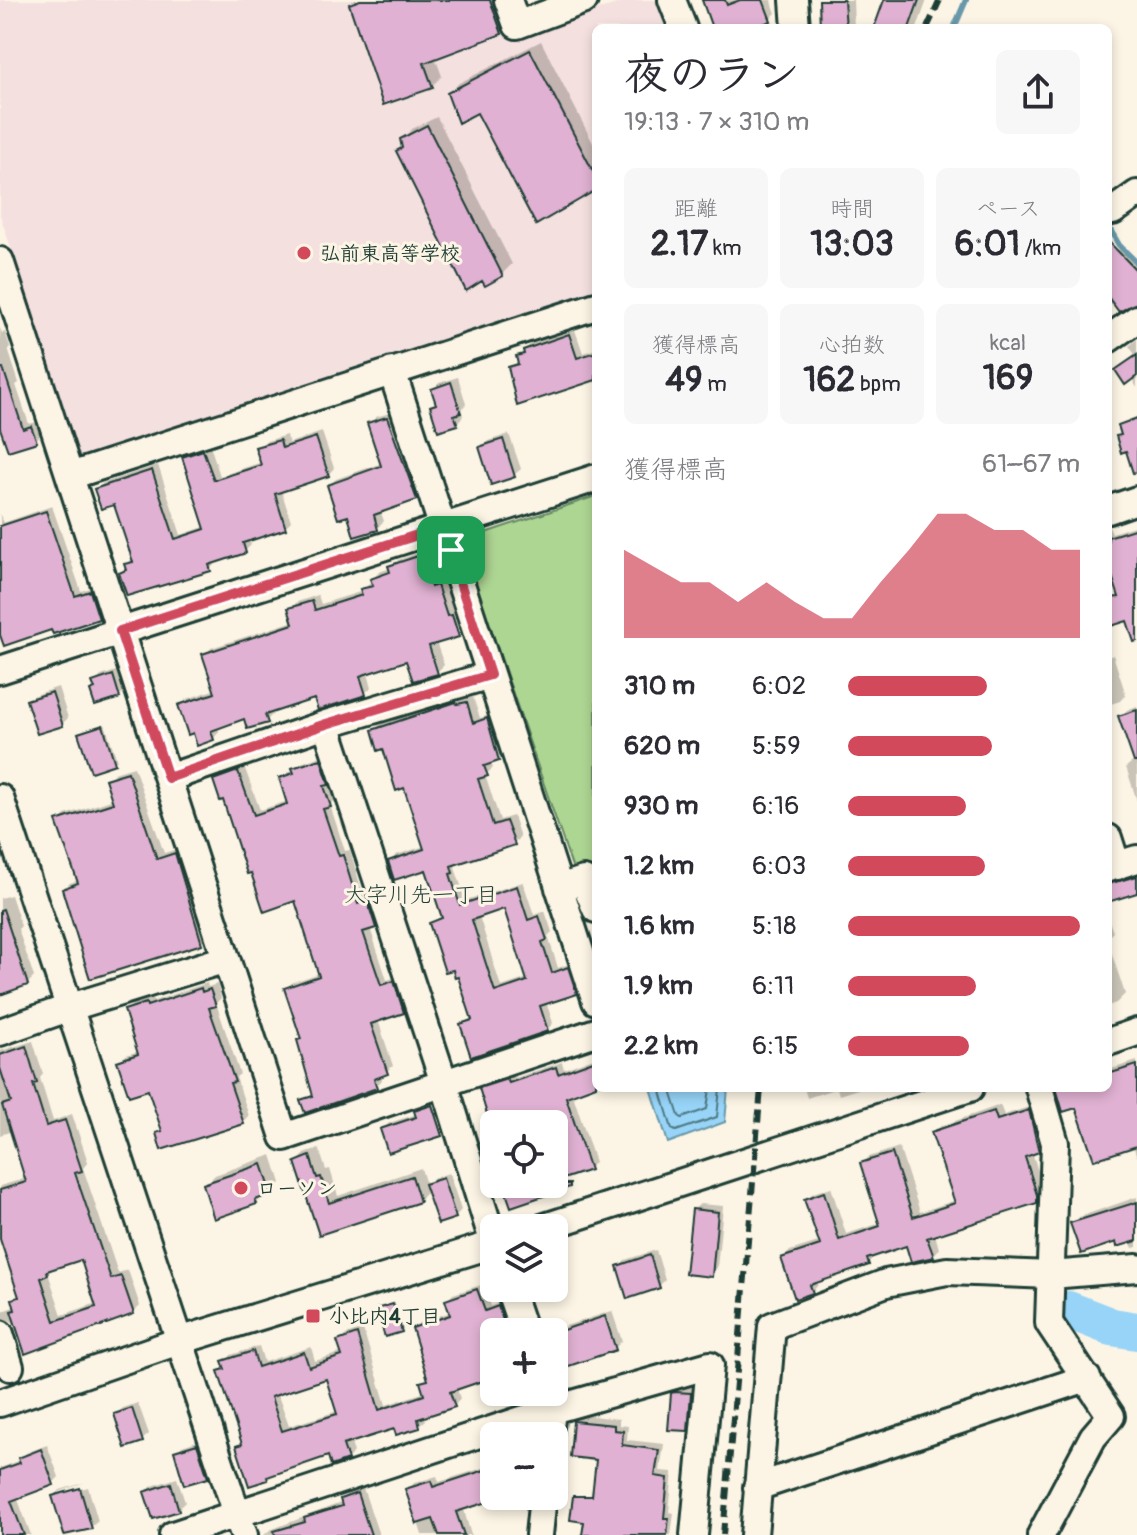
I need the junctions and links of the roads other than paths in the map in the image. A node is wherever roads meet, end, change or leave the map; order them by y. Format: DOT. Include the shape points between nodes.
graph roads {
  1 [pos="508,0"];
  2 [pos="584,0"];
  3 [pos="672,0"];
  4 [pos="794,0"];
  5 [pos="681,24"];
  6 [pos="796,24"];
  7 [pos="1137,194"];
  8 [pos="1113,211"];
  9 [pos="0,261"];
  10 [pos="592,307"];
  11 [pos="1137,319"];
  12 [pos="1112,336"];
  13 [pos="392,371"];
  14 [pos="70,476"];
  15 [pos="592,479"];
  16 [pos="1137,500"];
  17 [pos="1112,509"];
  18 [pos="442,527"];
  19 [pos="120,631"];
  20 [pos="0,670"];
  21 [pos="490,675"];
  22 [pos="326,724"];
  23 [pos="168,778"];
  24 [pos="0,798"];
  25 [pos="1112,846"];
  26 [pos="1121,864"];
  27 [pos="559,888"];
  28 [pos="592,899"];
  29 [pos="226,959"];
  30 [pos="592,989"];
  31 [pos="71,1007"];
  32 [pos="0,1032"];
  33 [pos="1137,1032"];
  34 [pos="592,1033"];
  35 [pos="1112,1041"];
  36 [pos="444,1083"];
  37 [pos="958,1092"];
  38 [pos="1040,1092"];
  39 [pos="485,1214"];
  40 [pos="568,1219"];
  41 [pos="480,1248"];
  42 [pos="1137,1268"];
  43 [pos="1051,1275"];
  44 [pos="0,1334"];
  45 [pos="179,1341"];
  46 [pos="10,1367"];
  47 [pos="1087,1378"];
  48 [pos="0,1403"];
  49 [pos="549,1413"];
  50 [pos="757,1487"];
  51 [pos="542,1510"];
  52 [pos="240,1525"];
  53 [pos="173,1535"];
  54 [pos="539,1535"];
  55 [pos="694,1535"];
  56 [pos="754,1535"];
  57 [pos="1041,1535"];
  1 -- 2 [label="street" via="517,25"];
  3 -- 5 [label="street"];
  4 -- 6 [label="street"];
  7 -- 8 [label="street"];
  9 -- 14 [label="street"];
  10 -- 13 [label="street"];
  11 -- 12 [label="street"];
  13 -- 14 [label="street"];
  13 -- 18 [label="street"];
  14 -- 19 [label="street"];
  15 -- 18 [label="street"];
  16 -- 17 [label="street"];
  18 -- 19 [label="street"];
  18 -- 21 [label="street"];
  19 -- 20 [label="street"];
  19 -- 23 [label="street"];
  21 -- 22 [label="street"];
  21 -- 27 [label="street"];
  22 -- 23 [label="street"];
  22 -- 36 [label="street"];
  23 -- 29 [label="street"];
  24 -- 31 [label="street"];
  25 -- 26 [label="street"];
  27 -- 28 [label="street" via="584,880"];
  27 -- 30 [label="street"];
  29 -- 31 [label="street"];
  29 -- 36 [label="street" via="284,1137"];
  31 -- 32 [label="street"];
  31 -- 45 [label="street"];
  33 -- 35 [label="street"];
  34 -- 36 [label="street"];
  36 -- 39 [label="street"];
  37 -- 40 [label="street"];
  38 -- 43 [label="street" via="1055,1143"];
  41 -- 45 [label="street"];
  42 -- 43 [label="street"];
  43 -- 47 [label="street" via="1049,1323"];
  43 -- 50 [label="street" via="947,1271 886,1283 772,1326"];
  44 -- 46 [label="street"];
  45 -- 48 [label="street"];
  45 -- 52 [label="street"];
  47 -- 50 [label="street"];
  47 -- 57 [label="street" via="1111,1416 1093,1437"];
  49 -- 52 [label="street"];
  49 -- 55 [label="street" via="710,1365"];
  50 -- 56 [label="street"];
  51 -- 54 [label="street"];
  52 -- 53 [label="street"];
}
